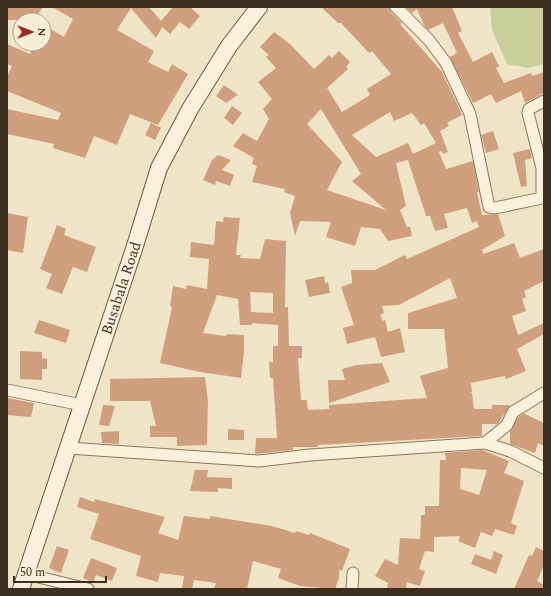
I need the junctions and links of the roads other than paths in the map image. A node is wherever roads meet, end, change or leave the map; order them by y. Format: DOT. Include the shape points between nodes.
graph roads {
  1 [pos="259,7"];
  2 [pos="396,7"];
  3 [pos="544,101"];
  4 [pos="7,390"];
  5 [pos="544,393"];
  6 [pos="82,405"];
  7 [pos="485,443"];
  8 [pos="68,448"];
  9 [pos="544,468"];
  10 [pos="353,573"];
  11 [pos="23,582"];
  12 [pos="88,589"];
  13 [pos="352,589"];
  1 -- 6 [label="street, Busabala Road" via="225,52 190,109 159,168"];
  2 -- 3 [label="street" via="429,40 446,63 470,114 489,207 542,198 542,168 528,113 529,109"];
  4 -- 6 [label="street"];
  5 -- 7 [label="street" via="513,412 507,425"];
  6 -- 8 [label="street, Busabala Road"];
  7 -- 8 [label="street" via="259,461"];
  7 -- 9 [label="street" via="510,451"];
  8 -- 11 [label="street, Busabala Road"];
  10 -- 13 [label="street"];
  11 -- 12 [label="street"];
}
